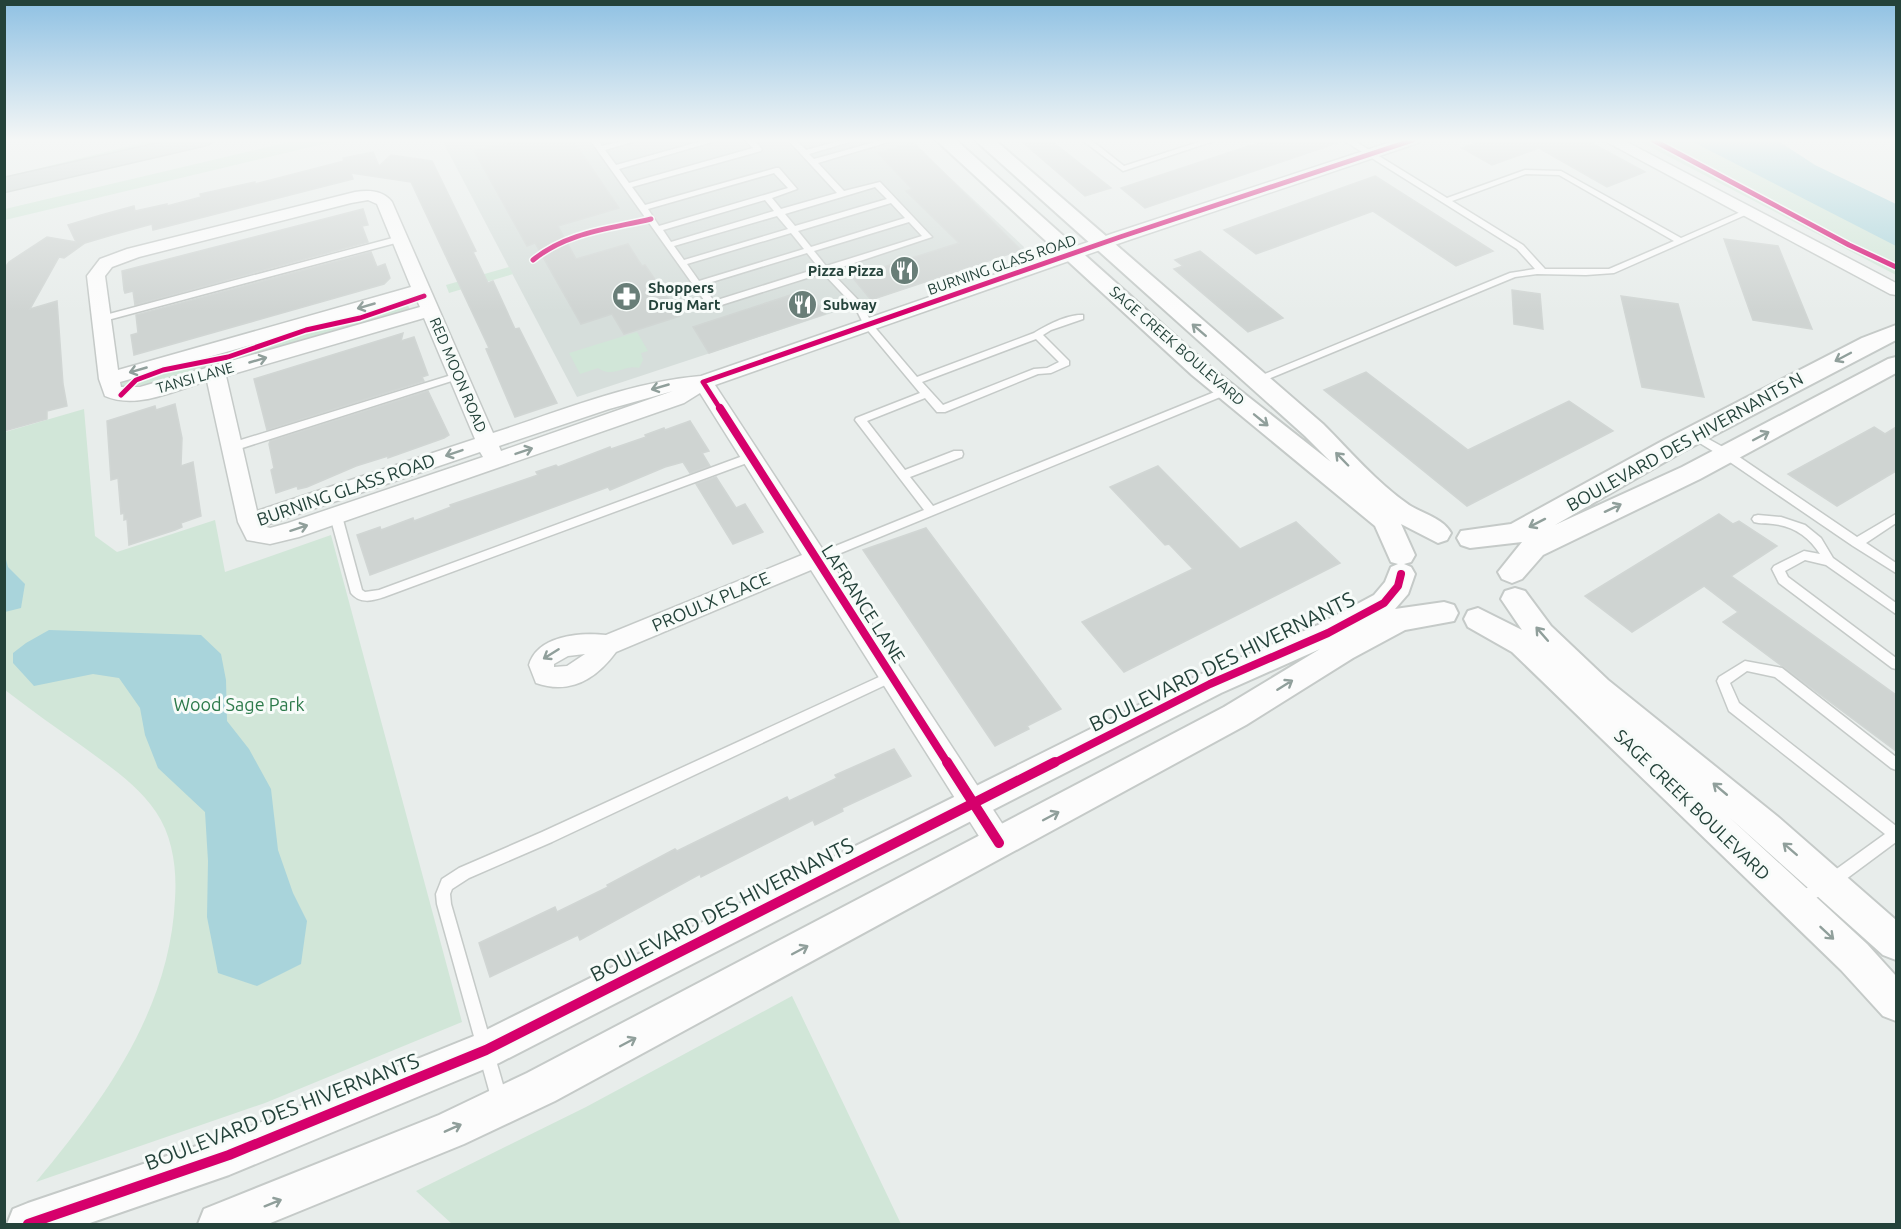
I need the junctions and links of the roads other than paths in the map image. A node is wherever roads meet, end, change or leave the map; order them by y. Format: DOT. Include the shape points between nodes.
graph roads {
  1 [pos="354,197"];
  2 [pos="378,197"];
  3 [pos="635,197"];
  4 [pos="680,197"];
  5 [pos="766,197"];
  6 [pos="767,197"];
  7 [pos="831,197"];
  8 [pos="890,197"];
  9 [pos="1009,197"];
  10 [pos="1048,197"];
  11 [pos="1240,197"];
  12 [pos="1440,197"];
  13 [pos="1456,197"];
  14 [pos="1604,197"];
  15 [pos="1720,197"];
  16 [pos="892,200"];
  17 [pos="1446,201"];
  18 [pos="643,208"];
  19 [pos="1748,212"];
  20 [pos="779,213"];
  21 [pos="910,219"];
  22 [pos="657,228"];
  23 [pos="793,230"];
  24 [pos="400,238"];
  25 [pos="1681,241"];
  26 [pos="669,245"];
  27 [pos="1102,245"];
  28 [pos="809,250"];
  29 [pos="1074,255"];
  30 [pos="682,263"];
  31 [pos="825,269"];
  32 [pos="1542,271"];
  33 [pos="697,284"];
  34 [pos="422,290"];
  35 [pos="1896,290"];
  36 [pos="430,310"];
  37 [pos="1080,317"];
  38 [pos="101,319"];
  39 [pos="868,325"];
  40 [pos="1896,332"];
  41 [pos="1037,335"];
  42 [pos="1896,363"];
  43 [pos="215,372"];
  44 [pos="458,376"];
  45 [pos="109,378"];
  46 [pos="1258,380"];
  47 [pos="915,381"];
  48 [pos="703,382"];
  49 [pos="1226,391"];
  50 [pos="927,394"];
  51 [pos="1694,435"];
  52 [pos="232,447"];
  53 [pos="491,452"];
  54 [pos="958,454"];
  55 [pos="1728,455"];
  56 [pos="751,457"];
  57 [pos="903,475"];
  58 [pos="931,512"];
  59 [pos="336,516"];
  60 [pos="1896,518"];
  61 [pos="1758,519"];
  62 [pos="249,522"];
  63 [pos="1438,533"];
  64 [pos="1470,538"];
  65 [pos="1857,543"];
  66 [pos="815,558"];
  67 [pos="1829,561"];
  68 [pos="1401,564"];
  69 [pos="1896,570"];
  70 [pos="1514,585"];
  71 [pos="1896,609"];
  72 [pos="1444,613"];
  73 [pos="1478,619"];
  74 [pos="607,645"];
  75 [pos="1896,664"];
  76 [pos="892,676"];
  77 [pos="1896,764"];
  78 [pos="975,804"];
  79 [pos="1896,834"];
  80 [pos="999,843"];
  81 [pos="1829,883"];
  82 [pos="1795,903"];
  83 [pos="1896,943"];
  84 [pos="1896,1002"];
  85 [pos="486,1050"];
  86 [pos="501,1107"];
  87 [pos="28,1224"];
  88 [pos="219,1224"];
  1 -- 38 [label="street, RED MOON ROAD" via="112,260 97,272"];
  2 -- 24 [label="street, RED MOON ROAD"];
  3 -- 18 [label="lane"];
  4 -- 18 [label="lane"];
  5 -- 22 [label="lane"];
  6 -- 20 [label="lane"];
  7 -- 20 [label="lane"];
  8 -- 16 [label="lane"];
  9 -- 29 [label="street, SAGE CREEK BOULEVARD"];
  10 -- 27 [label="street, SAGE CREEK BOULEVARD"];
  11 -- 27 [label="street, BURNING GLASS ROAD"];
  12 -- 17 [label="lane"];
  13 -- 17 [label="lane"];
  14 -- 25 [label="lane"];
  15 -- 19 [label="street"];
  16 -- 21 [label="lane"];
  16 -- 23 [label="lane"];
  17 -- 32 [label="lane" via="1520,247"];
  18 -- 22 [label="lane"];
  19 -- 25 [label="lane"];
  19 -- 35 [label="street"];
  20 -- 23 [label="lane"];
  20 -- 26 [label="lane"];
  21 -- 28 [label="lane"];
  21 -- 31 [label="lane" via="928,237"];
  22 -- 26 [label="lane"];
  23 -- 28 [label="lane"];
  23 -- 30 [label="lane"];
  24 -- 34 [label="street, RED MOON ROAD"];
  24 -- 38 [label="lane"];
  25 -- 32 [label="lane" via="1611,271"];
  26 -- 30 [label="lane"];
  27 -- 29 [label="street, BURNING GLASS ROAD"];
  46 -- 27 [label="street, SAGE CREEK BOULEVARD, one-way"];
  28 -- 31 [label="lane"];
  28 -- 33 [label="lane"];
  29 -- 39 [label="street, BURNING GLASS ROAD"];
  29 -- 49 [label="street, SAGE CREEK BOULEVARD"];
  30 -- 33 [label="lane"];
  31 -- 33 [label="lane" via="712,305"];
  31 -- 39 [label="lane" via="859,306"];
  32 -- 46 [label="lane" via="1513,275"];
  34 -- 36 [label="street, RED MOON ROAD"];
  34 -- 45 [label="street, TANSI LANE, one-way"];
  43 -- 36 [label="street, TANSI LANE, one-way"];
  36 -- 44 [label="street, RED MOON ROAD"];
  37 -- 41 [label="lane"];
  38 -- 45 [label="street, RED MOON ROAD"];
  39 -- 47 [label="lane"];
  39 -- 48 [label="street, BURNING GLASS ROAD"];
  40 -- 51 [label="street, BOULEVARD DES HIVERNANTS N, one-way"];
  41 -- 47 [label="lane"];
  41 -- 50 [label="lane" via="1066,363 940,410"];
  55 -- 42 [label="street, BOULEVARD DES HIVERNANTS N, one-way"];
  43 -- 45 [label="street, TANSI LANE" via="140,394 121,395 112,391"];
  43 -- 52 [label="street"];
  44 -- 52 [label="lane"];
  44 -- 53 [label="street, RED MOON ROAD"];
  63 -- 46 [label="street, SAGE CREEK BOULEVARD, one-way" via="1399,511"];
  47 -- 50 [label="lane"];
  48 -- 53 [label="street, BURNING GLASS ROAD" via="677,399"];
  48 -- 56 [label="street, LAFRANCE LANE"];
  49 -- 58 [label="lane"];
  49 -- 68 [label="street, SAGE CREEK BOULEVARD, one-way" via="1384,519 1395,537"];
  50 -- 57 [label="lane" via="860,420"];
  51 -- 55 [label="lane"];
  51 -- 64 [label="street, BOULEVARD DES HIVERNANTS N, one-way" via="1516,534"];
  52 -- 62 [label="street"];
  53 -- 59 [label="street, BURNING GLASS ROAD"];
  53 -- 62 [label="street, BURNING GLASS ROAD, one-way"];
  54 -- 57 [label="lane"];
  55 -- 65 [label="lane"];
  70 -- 55 [label="street, BOULEVARD DES HIVERNANTS N, one-way" via="1533,548"];
  56 -- 59 [label="lane" via="364,597 357,593"];
  56 -- 66 [label="street, LAFRANCE LANE"];
  57 -- 58 [label="lane"];
  58 -- 66 [label="lane"];
  62 -- 59 [label="street, BURNING GLASS ROAD, one-way" via="255,534 270,536"];
  60 -- 65 [label="lane"];
  61 -- 67 [label="lane" via="1797,525 1821,543"];
  63 -- 64 [label="street"];
  63 -- 68 [label="street" via="1410,542"];
  64 -- 70 [label="street" via="1500,556"];
  65 -- 69 [label="lane"];
  66 -- 74 [label="street, PROULX PLACE"];
  66 -- 76 [label="street, LAFRANCE LANE"];
  67 -- 71 [label="lane"];
  67 -- 75 [label="lane" via="1804,555 1778,569 1783,580"];
  68 -- 72 [label="street" via="1405,583 1421,600"];
  68 -- 78 [label="street, BOULEVARD DES HIVERNANTS" via="1398,586 1383,603 1328,633 1210,684"];
  70 -- 73 [label="street" via="1511,605 1497,615"];
  81 -- 70 [label="street, SAGE CREEK BOULEVARD, one-way" via="1597,689 1540,634"];
  72 -- 73 [label="street"];
  80 -- 72 [label="street, one-way" via="1236,716 1400,619"];
  73 -- 82 [label="street, SAGE CREEK BOULEVARD" via="1522,644"];
  76 -- 78 [label="street, LAFRANCE LANE"];
  76 -- 85 [label="lane" via="447,884 444,904"];
  77 -- 79 [label="lane" via="1778,672 1745,666 1723,681 1734,707"];
  78 -- 80 [label="street, LAFRANCE LANE"];
  78 -- 85 [label="street, BOULEVARD DES HIVERNANTS"];
  79 -- 81 [label="lane"];
  86 -- 80 [label="street, one-way"];
  81 -- 82 [label="lane"];
  81 -- 83 [label="street, SAGE CREEK BOULEVARD"];
  82 -- 84 [label="street, SAGE CREEK BOULEVARD, one-way"];
  85 -- 86 [label="lane"];
  85 -- 87 [label="street, BOULEVARD DES HIVERNANTS" via="229,1155"];
  88 -- 86 [label="street, one-way"];
}
